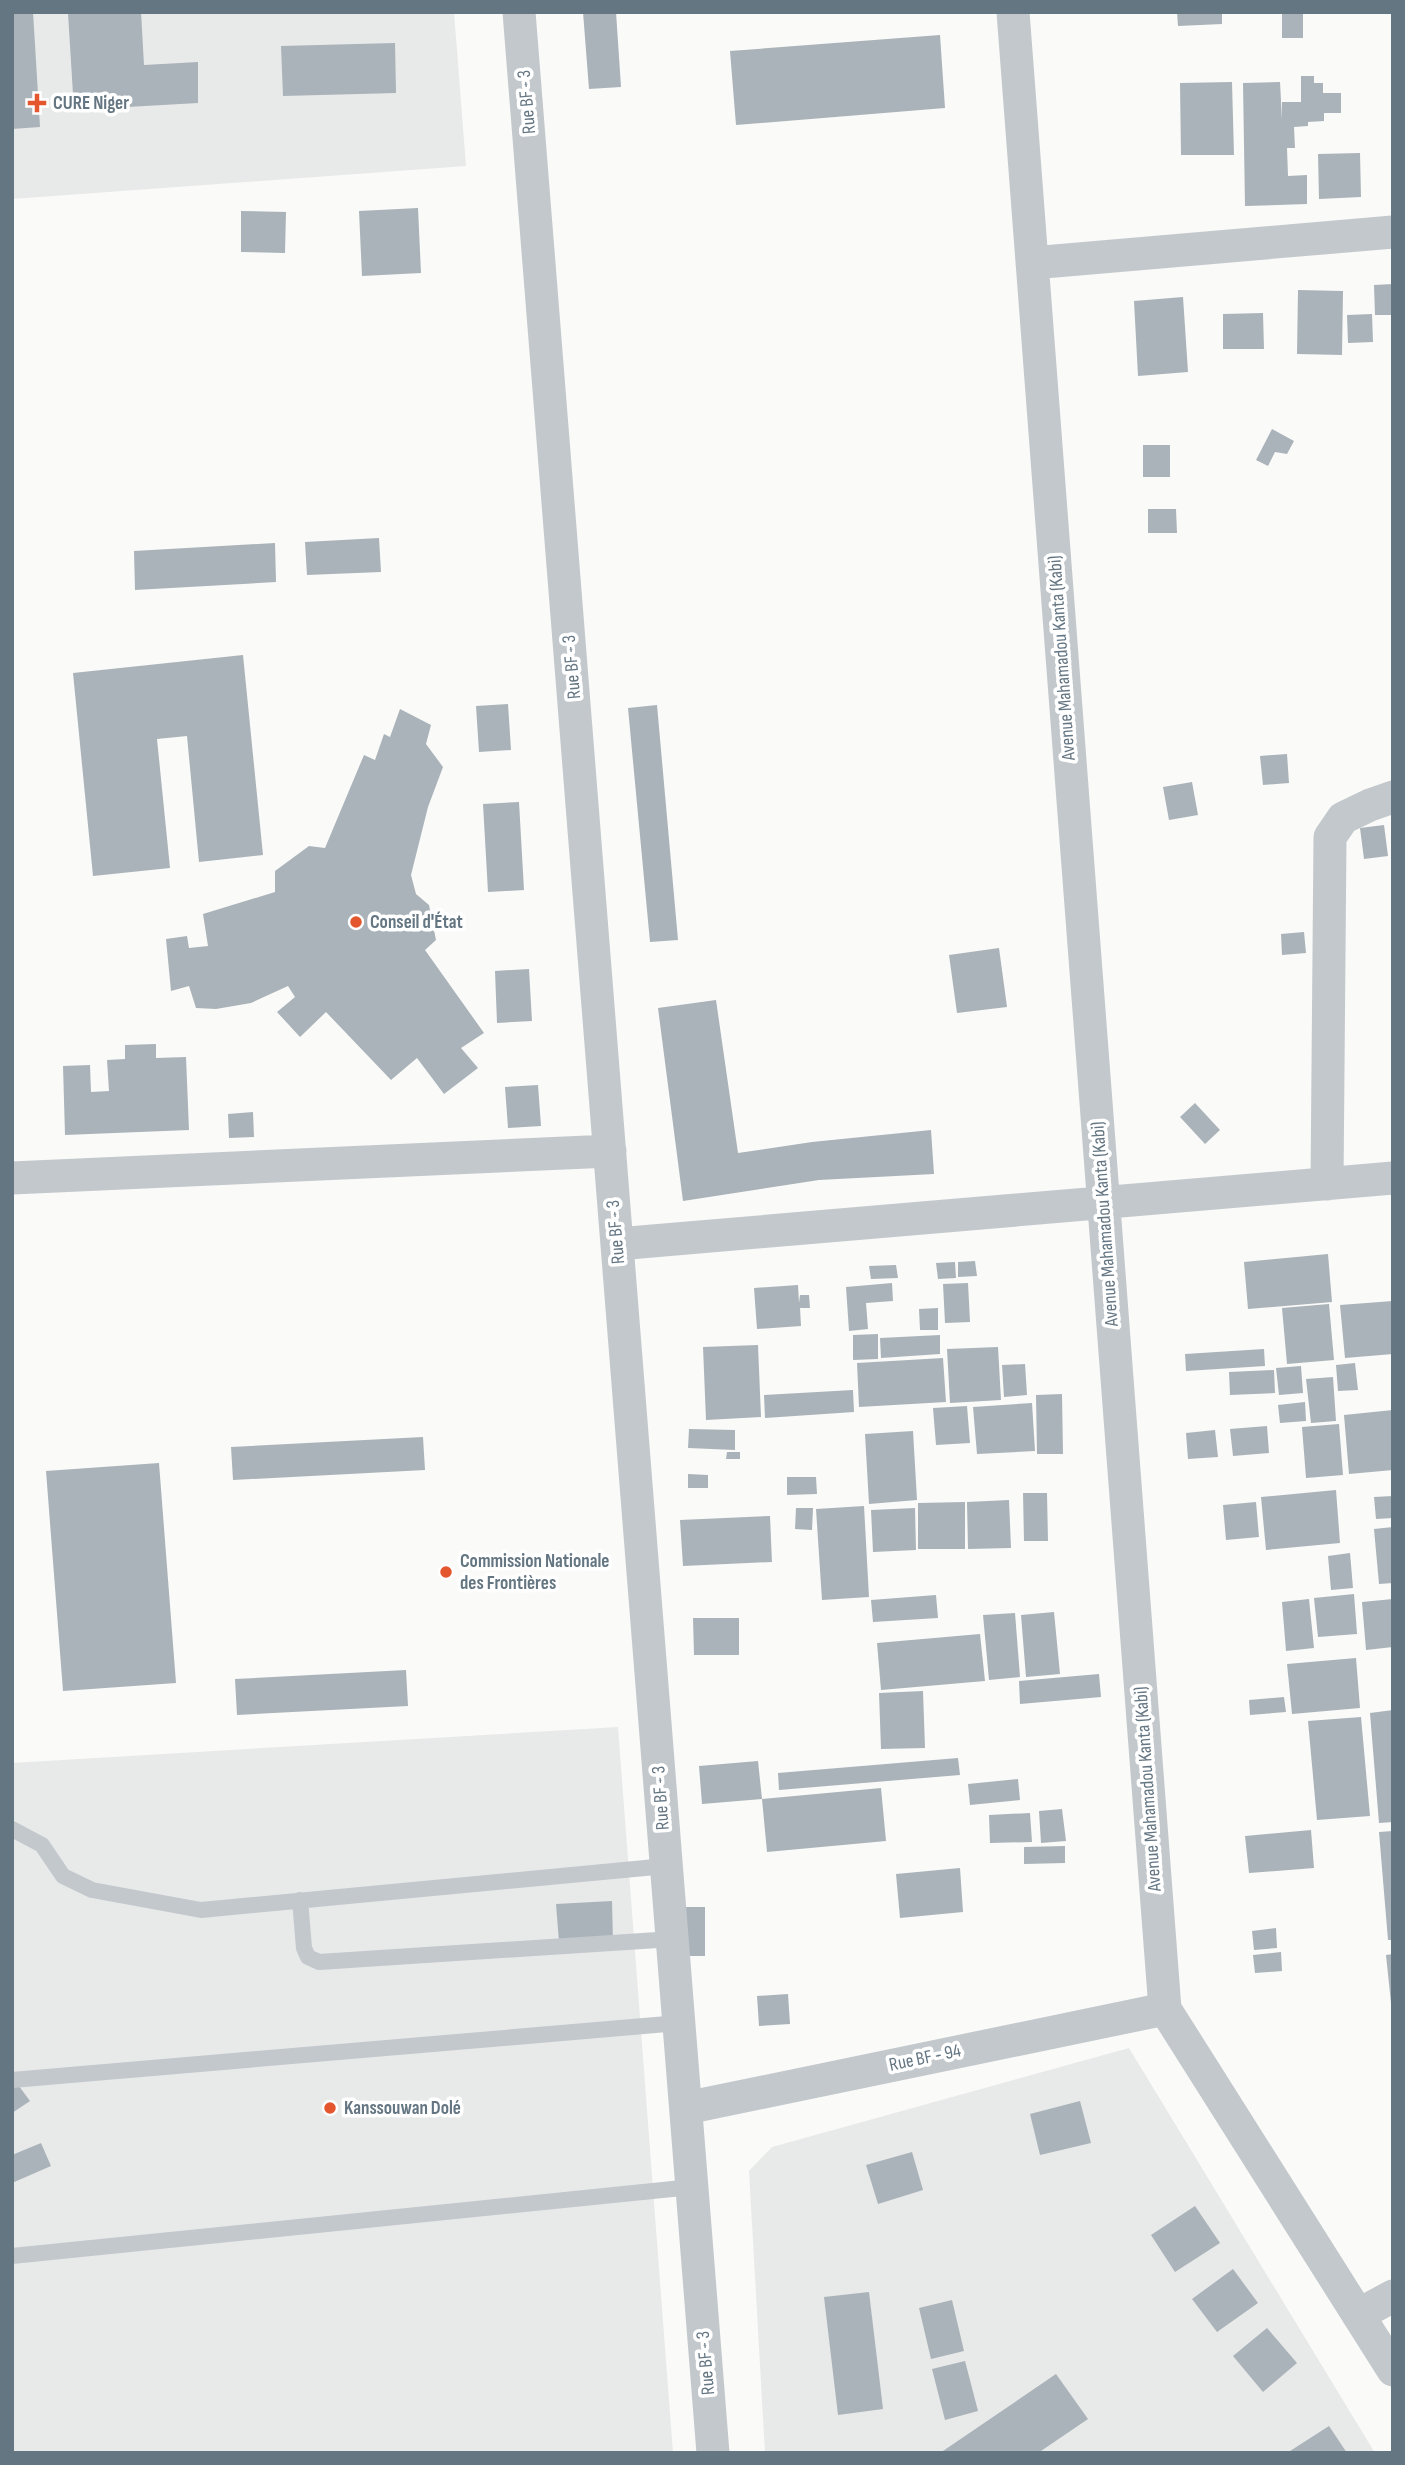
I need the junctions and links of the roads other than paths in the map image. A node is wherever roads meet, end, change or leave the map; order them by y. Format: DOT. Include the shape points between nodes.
graph roads {
  1 [pos="520,12"];
  2 [pos="1013,12"];
  3 [pos="1393,232"];
  4 [pos="1032,263"];
  5 [pos="1393,797"];
  6 [pos="610,1151"];
  7 [pos="12,1178"];
  8 [pos="1393,1178"];
  9 [pos="1327,1184"];
  10 [pos="1103,1203"];
  11 [pos="617,1244"];
  12 [pos="12,1829"];
  13 [pos="666,1866"];
  14 [pos="300,1900"];
  15 [pos="673,1939"];
  16 [pos="1165,2009"];
  17 [pos="679,2023"];
  18 [pos="12,2080"];
  19 [pos="686,2108"];
  20 [pos="692,2187"];
  21 [pos="12,2256"];
  22 [pos="1393,2296"];
  23 [pos="1358,2315"];
  24 [pos="1393,2370"];
  25 [pos="713,2453"];
  1 -- 6 [label="street, Rue BF - 3"];
  2 -- 4 [label="street, Avenue Mahamadou Kanta (Kabi)"];
  3 -- 4 [label="street"];
  4 -- 10 [label="street, Avenue Mahamadou Kanta (Kabi)"];
  5 -- 9 [label="street" via="1343,818 1330,837"];
  6 -- 7 [label="street"];
  6 -- 11 [label="street, Rue BF - 3"];
  8 -- 9 [label="street"];
  9 -- 10 [label="street"];
  10 -- 11 [label="street"];
  10 -- 16 [label="street, Avenue Mahamadou Kanta (Kabi)"];
  11 -- 13 [label="street, Rue BF - 3"];
  12 -- 14 [label="lane" via="42,1845 63,1876 92,1890 201,1910"];
  13 -- 14 [label="lane"];
  13 -- 15 [label="street, Rue BF - 3"];
  14 -- 15 [label="lane" via="304,1948 308,1957 319,1962"];
  15 -- 17 [label="street, Rue BF - 3"];
  16 -- 19 [label="street, Rue BF - 94"];
  16 -- 23 [label="street, Avenue Mahamadou Kanta (Kabi)"];
  17 -- 18 [label="lane"];
  17 -- 19 [label="street, Rue BF - 3"];
  19 -- 20 [label="street, Rue BF - 3"];
  20 -- 21 [label="lane"];
  20 -- 25 [label="street, Rue BF - 3"];
  22 -- 23 [label="street"];
  23 -- 24 [label="street, Avenue Mahamadou Kanta (Kabi)"];
}
